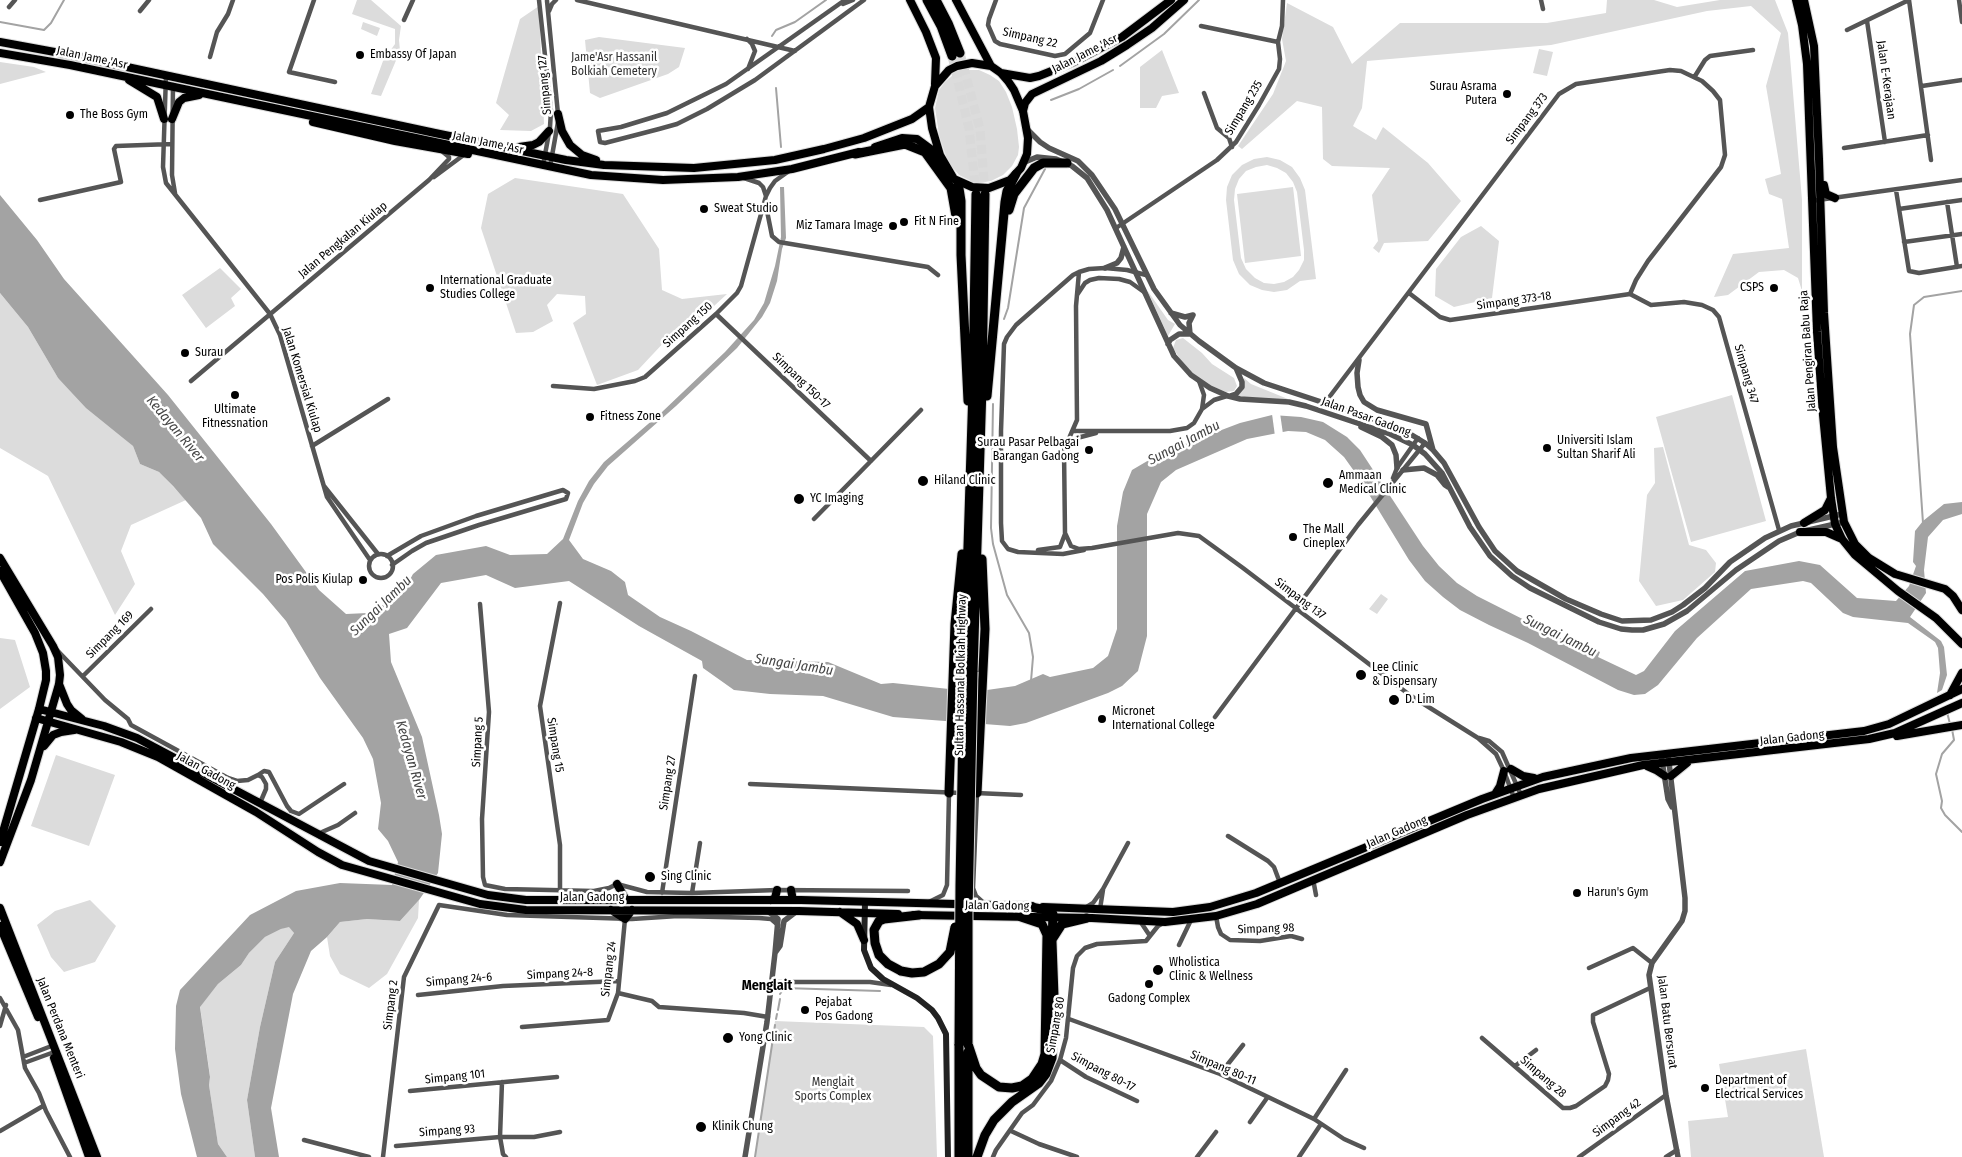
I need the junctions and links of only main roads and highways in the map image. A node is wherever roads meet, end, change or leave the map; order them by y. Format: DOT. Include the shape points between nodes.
graph roads {
  1 [pos="910,0"];
  2 [pos="927,0"];
  3 [pos="936,0"];
  4 [pos="956,0"];
  5 [pos="1171,0"];
  6 [pos="1184,0"];
  7 [pos="1796,0"];
  8 [pos="1804,0"];
  9 [pos="0,42"];
  10 [pos="0,53"];
  11 [pos="991,66"];
  12 [pos="1001,73"];
  13 [pos="121,76"];
  14 [pos="935,86"];
  15 [pos="204,94"];
  16 [pos="260,106"];
  17 [pos="929,107"];
  18 [pos="1023,111"];
  19 [pos="558,114"];
  20 [pos="549,131"];
  21 [pos="454,137"];
  22 [pos="505,147"];
  23 [pos="1819,149"];
  24 [pos="855,154"];
  25 [pos="499,156"];
  26 [pos="1068,163"];
  27 [pos="635,167"];
  28 [pos="1016,174"];
  29 [pos="956,181"];
  30 [pos="1001,241"];
  31 [pos="1822,248"];
  32 [pos="961,255"];
  33 [pos="971,439"];
  34 [pos="980,458"];
  35 [pos="1831,498"];
  36 [pos="969,510"];
  37 [pos="978,519"];
  38 [pos="1804,523"];
  39 [pos="1800,532"];
  40 [pos="1842,539"];
  41 [pos="0,558"];
  42 [pos="0,571"];
  43 [pos="1962,610"];
  44 [pos="1960,641"];
  45 [pos="1962,652"];
  46 [pos="968,672"];
  47 [pos="1962,673"];
  48 [pos="59,684"];
  49 [pos="1962,689"];
  50 [pos="1950,695"];
  51 [pos="1958,705"];
  52 [pos="39,708"];
  53 [pos="51,712"];
  54 [pos="36,718"];
  55 [pos="49,721"];
  56 [pos="84,721"];
  57 [pos="1962,725"];
  58 [pos="78,730"];
  59 [pos="1885,736"];
  60 [pos="1803,739"];
  61 [pos="1735,746"];
  62 [pos="1821,746"];
  63 [pos="40,752"];
  64 [pos="1764,752"];
  65 [pos="1691,760"];
  66 [pos="1643,765"];
  67 [pos="1537,779"];
  68 [pos="949,793"];
  69 [pos="977,793"];
  70 [pos="1496,794"];
  71 [pos="260,803"];
  72 [pos="256,812"];
  73 [pos="1423,823"];
  74 [pos="1435,828"];
  75 [pos="0,842"];
  76 [pos="0,862"];
  77 [pos="777,890"];
  78 [pos="791,890"];
  79 [pos="960,898"];
  80 [pos="612,900"];
  81 [pos="626,900"];
  82 [pos="771,900"];
  83 [pos="793,900"];
  84 [pos="865,902"];
  85 [pos="1026,906"];
  86 [pos="0,908"];
  87 [pos="611,910"];
  88 [pos="632,910"];
  89 [pos="839,912"];
  90 [pos="865,913"];
  91 [pos="1086,913"];
  92 [pos="919,915"];
  93 [pos="1021,918"];
  94 [pos="1053,918"];
  95 [pos="0,926"];
  96 [pos="864,940"];
  97 [pos="1052,942"];
  98 [pos="964,1044"];
  99 [pos="53,1049"];
  100 [pos="89,1157"];
  101 [pos="97,1157"];
  102 [pos="948,1157"];
  103 [pos="959,1157"];
  104 [pos="968,1157"];
  105 [pos="977,1157"];
  1 -- 14 [label="main road" via="936,58"];
  2 -- 3 [label="highway" via="956,54 948,23"];
  4 -- 11 [label="main road"];
  5 -- 12 [label="main road, Jalan Jame 'Asr" via="1122,37 1066,65 1030,78"];
  6 -- 18 [label="main road, Jalan Jame 'Asr" via="1127,46 1032,94"];
  7 -- 35 [label="main road, Jalan Pengiran Babu Raja" via="1807,64 1817,332"];
  8 -- 23 [label="main road, Jalan Pengiran Babu Raja" via="1814,46"];
  9 -- 21 [label="main road, Jalan Jame 'Asr"];
  10 -- 13 [label="main road, Jalan Jame 'Asr"];
  11 -- 12 [label="main road"];
  11 -- 14 [label="main road" via="972,63 957,66"];
  12 -- 18 [label="main road" via="1014,90"];
  13 -- 15 [label="main road, Jalan Jame 'Asr"];
  13 -- 15 [label="main road" via="157,98 168,119 184,98"];
  14 -- 17 [label="main road"];
  15 -- 16 [label="main road, Jalan Jame 'Asr"];
  16 -- 25 [label="main road, Jalan Jame 'Asr"];
  16 -- 25 [label="main road" via="325,125 438,150 487,158"];
  17 -- 27 [label="main road, Jalan Jame 'Asr" via="901,124 800,155 717,167"];
  17 -- 29 [label="main road" via="935,144 945,167"];
  18 -- 28 [label="main road" via="1028,147 1025,162"];
  19 -- 27 [label="main road" via="566,139 582,155"];
  20 -- 22 [label="main road" via="533,145"];
  21 -- 22 [label="main road, Jalan Jame 'Asr"];
  21 -- 25 [label="main road" via="492,149"];
  22 -- 27 [label="main road, Jalan Jame 'Asr" via="604,166"];
  23 -- 31 [label="main road, Jalan Pengiran Babu Raja"];
  23 -- 31 [label="main road" via="1824,191 1836,198 1825,208 1826,233"];
  24 -- 25 [label="main road, Jalan Jame 'Asr" via="792,169 693,180 591,175"];
  24 -- 29 [label="main road, Jalan Jame 'Asr" via="897,139 914,138 928,145 946,174"];
  24 -- 32 [label="highway" via="905,144 925,152 952,193"];
  26 -- 30 [label="highway" via="1043,163 1034,168 1012,199"];
  28 -- 29 [label="main road" via="989,188 980,189"];
  28 -- 30 [label="highway" via="1004,202"];
  29 -- 32 [label="highway" via="961,201"];
  30 -- 34 [label="highway"];
  31 -- 43 [label="main road, Jalan Pengiran Babu Raja" via="1831,420 1843,518 1855,544 1868,558 1885,570 1949,592"];
  32 -- 33 [label="highway"];
  33 -- 34 [label="highway, Sultan Hassanal Bolkiah Highway" via="981,194"];
  33 -- 36 [label="highway, Sultan Hassanal Bolkiah Highway"];
  34 -- 37 [label="highway, Sultan Hassanal Bolkiah Highway"];
  35 -- 38 [label="main road" via="1825,510"];
  35 -- 40 [label="main road, Jalan Pengiran Babu Raja" via="1834,520"];
  36 -- 46 [label="highway, Sultan Hassanal Bolkiah Highway"];
  36 -- 68 [label="highway" via="955,624"];
  37 -- 46 [label="highway, Sultan Hassanal Bolkiah Highway"];
  37 -- 69 [label="highway" via="985,615"];
  39 -- 40 [label="main road" via="1826,532"];
  40 -- 44 [label="main road, Jalan Pengiran Babu Raja" via="1855,555"];
  41 -- 48 [label="main road" via="53,646 60,666"];
  42 -- 52 [label="main road" via="43,653 46,680"];
  44 -- 45 [label="main road"];
  46 -- 79 [label="highway, Sultan Hassanal Bolkiah Highway, bridge"];
  46 -- 98 [label="highway, Sultan Hassanal Bolkiah Highway, bridge" via="968,920"];
  47 -- 50 [label="main road"];
  48 -- 53 [label="main road"];
  48 -- 56 [label="main road" via="71,710"];
  49 -- 50 [label="main road, Jalan Gadong"];
  50 -- 60 [label="main road, Jalan Gadong" via="1889,724"];
  51 -- 59 [label="main road, Jalan Gadong"];
  52 -- 53 [label="main road, Jalan Gadong"];
  52 -- 54 [label="main road"];
  53 -- 55 [label="main road"];
  53 -- 56 [label="main road, Jalan Gadong"];
  54 -- 55 [label="main road, Jalan Gadong"];
  54 -- 75 [label="main road"];
  55 -- 58 [label="main road, Jalan Gadong"];
  55 -- 63 [label="main road"];
  56 -- 71 [label="main road, Jalan Gadong" via="137,738"];
  57 -- 59 [label="main road"];
  58 -- 63 [label="main road" via="54,736"];
  58 -- 72 [label="main road, Jalan Gadong" via="158,757"];
  59 -- 62 [label="main road, Jalan Gadong"];
  60 -- 61 [label="main road, Jalan Gadong"];
  60 -- 62 [label="main road" via="1821,741"];
  61 -- 64 [label="main road" via="1736,752"];
  61 -- 67 [label="main road, Jalan Gadong" via="1603,763"];
  62 -- 64 [label="main road, Jalan Gadong"];
  63 -- 76 [label="main road"];
  64 -- 65 [label="main road, Jalan Gadong"];
  65 -- 66 [label="main road, Jalan Gadong"];
  65 -- 66 [label="main road" via="1668,776"];
  66 -- 74 [label="main road, Jalan Gadong" via="1517,796"];
  67 -- 70 [label="main road, Jalan Gadong"];
  67 -- 70 [label="main road" via="1508,770"];
  70 -- 73 [label="main road, Jalan Gadong"];
  71 -- 72 [label="main road"];
  71 -- 80 [label="main road, Jalan Gadong" via="352,854 393,870 488,895"];
  72 -- 87 [label="main road, Jalan Gadong" via="323,856 354,870 462,900 508,908"];
  73 -- 74 [label="main road"];
  73 -- 91 [label="main road, Jalan Gadong" via="1244,898 1210,908 1151,912 1100,909"];
  74 -- 91 [label="main road, Jalan Gadong" via="1257,904 1216,916 1165,922"];
  77 -- 82 [label="main road"];
  78 -- 83 [label="main road"];
  79 -- 92 [label="highway, bridge" via="952,946 946,956 924,972 901,971 879,955 874,930 884,919"];
  79 -- 98 [label="highway, Sultan Hassanal Bolkiah Highway, bridge"];
  80 -- 81 [label="main road, Jalan Gadong"];
  80 -- 81 [label="main road" via="617,884"];
  81 -- 82 [label="main road, Jalan Gadong"];
  82 -- 83 [label="main road, Jalan Gadong"];
  83 -- 84 [label="main road, Jalan Gadong"];
  84 -- 85 [label="main road, Jalan Gadong"];
  84 -- 90 [label="main road"];
  85 -- 91 [label="main road, Jalan Gadong"];
  85 -- 94 [label="highway" via="1051,911"];
  86 -- 99 [label="main road, Jalan Perdana Menteri"];
  87 -- 88 [label="main road, Jalan Gadong"];
  87 -- 88 [label="main road" via="625,919"];
  88 -- 89 [label="main road, Jalan Gadong"];
  89 -- 90 [label="main road, Jalan Gadong"];
  89 -- 96 [label="main road" via="857,924"];
  90 -- 92 [label="main road, Jalan Gadong"];
  90 -- 96 [label="main road"];
  91 -- 94 [label="main road, Jalan Gadong"];
  91 -- 97 [label="highway" via="1062,924"];
  92 -- 93 [label="main road, Jalan Gadong"];
  93 -- 94 [label="main road, Jalan Gadong"];
  93 -- 98 [label="highway" via="1042,924 1047,935 1045,1054 1042,1064 1032,1079 1022,1086 999,1087 981,1075"];
  94 -- 97 [label="highway"];
  95 -- 99 [label="main road, Jalan Perdana Menteri"];
  96 -- 102 [label="main road" via="871,968 932,1010 946,1034"];
  97 -- 105 [label="highway" via="1053,1050 1049,1067 1039,1083 994,1120"];
  98 -- 103 [label="highway, Sultan Hassanal Bolkiah Highway"];
  98 -- 104 [label="highway, Sultan Hassanal Bolkiah Highway"];
  99 -- 100 [label="main road, Jalan Perdana Menteri"];
  99 -- 101 [label="main road, Jalan Perdana Menteri"];
}
